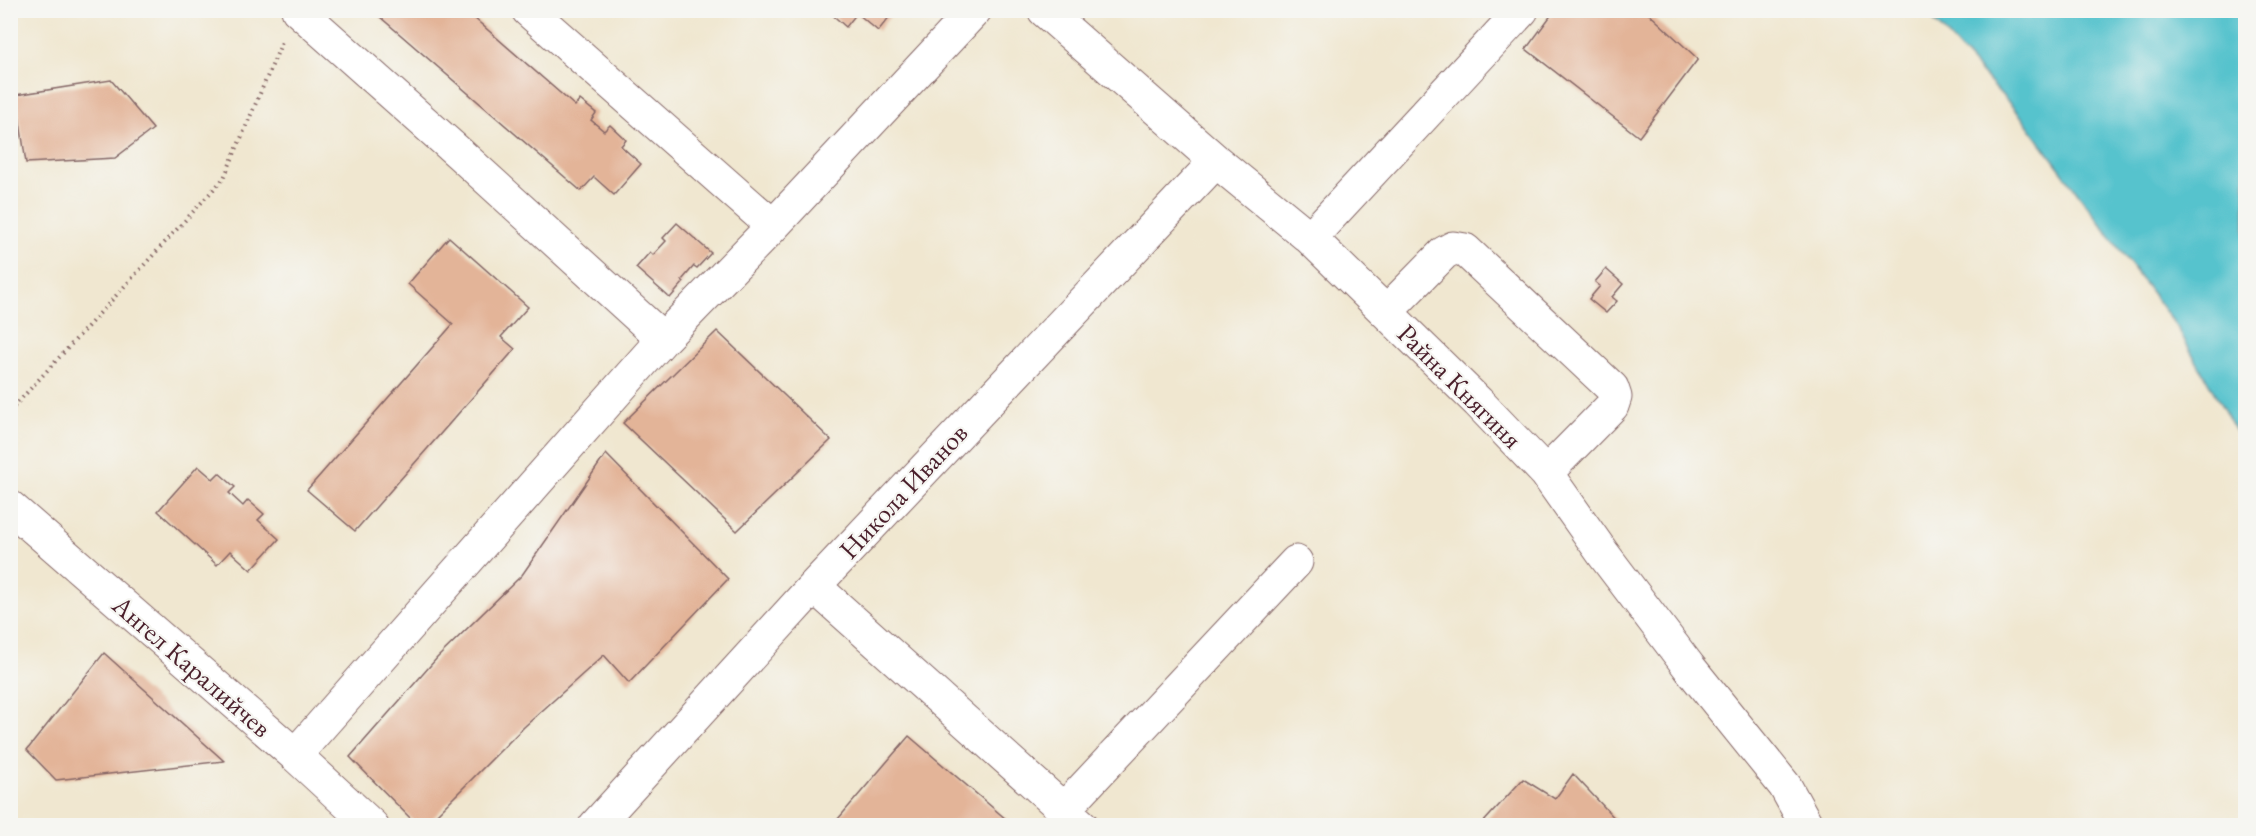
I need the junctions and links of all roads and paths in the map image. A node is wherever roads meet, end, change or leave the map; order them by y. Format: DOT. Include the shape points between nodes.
graph roads {
  1 [pos="528,10"];
  2 [pos="975,10"];
  3 [pos="1044,10"];
  4 [pos="1522,10"];
  5 [pos="292,21"];
  6 [pos="1216,161"];
  7 [pos="773,226"];
  8 [pos="1310,238"];
  9 [pos="1386,312"];
  10 [pos="663,339"];
  11 [pos="10,411"];
  12 [pos="1546,473"];
  13 [pos="10,507"];
  14 [pos="1296,562"];
  15 [pos="814,586"];
  16 [pos="295,755"];
  17 [pos="1785,786"];
  18 [pos="1073,817"];
  19 [pos="372,825"];
  20 [pos="595,825"];
  21 [pos="1808,825"];
  22 [pos="1831,825"];
  1 -- 7 [label="street"];
  2 -- 7 [label="street"];
  3 -- 6 [label="street, Райна Княгиня"];
  4 -- 8 [label="street"];
  5 -- 10 [label="street" via="460,154"];
  5 -- 11 [label="path" via="224,178"];
  6 -- 8 [label="street, Райна Княгиня"];
  6 -- 15 [label="street, Никола Иванов"];
  7 -- 10 [label="street"];
  8 -- 9 [label="street, Райна Княгиня"];
  9 -- 12 [label="street, Райна Княгиня"];
  9 -- 12 [label="street" via="1444,253 1453,248 1465,250 1612,388 1612,406"];
  10 -- 16 [label="street"];
  12 -- 17 [label="street, Райна Княгиня" via="1611,564"];
  13 -- 16 [label="street, Ангел Каралийчев"];
  14 -- 18 [label="street"];
  15 -- 18 [label="street"];
  15 -- 20 [label="street, Никола Иванов"];
  16 -- 19 [label="street, Ангел Каралийчев"];
  17 -- 21 [label="street, Райна Княгиня"];
  17 -- 22 [label="street"];
}
